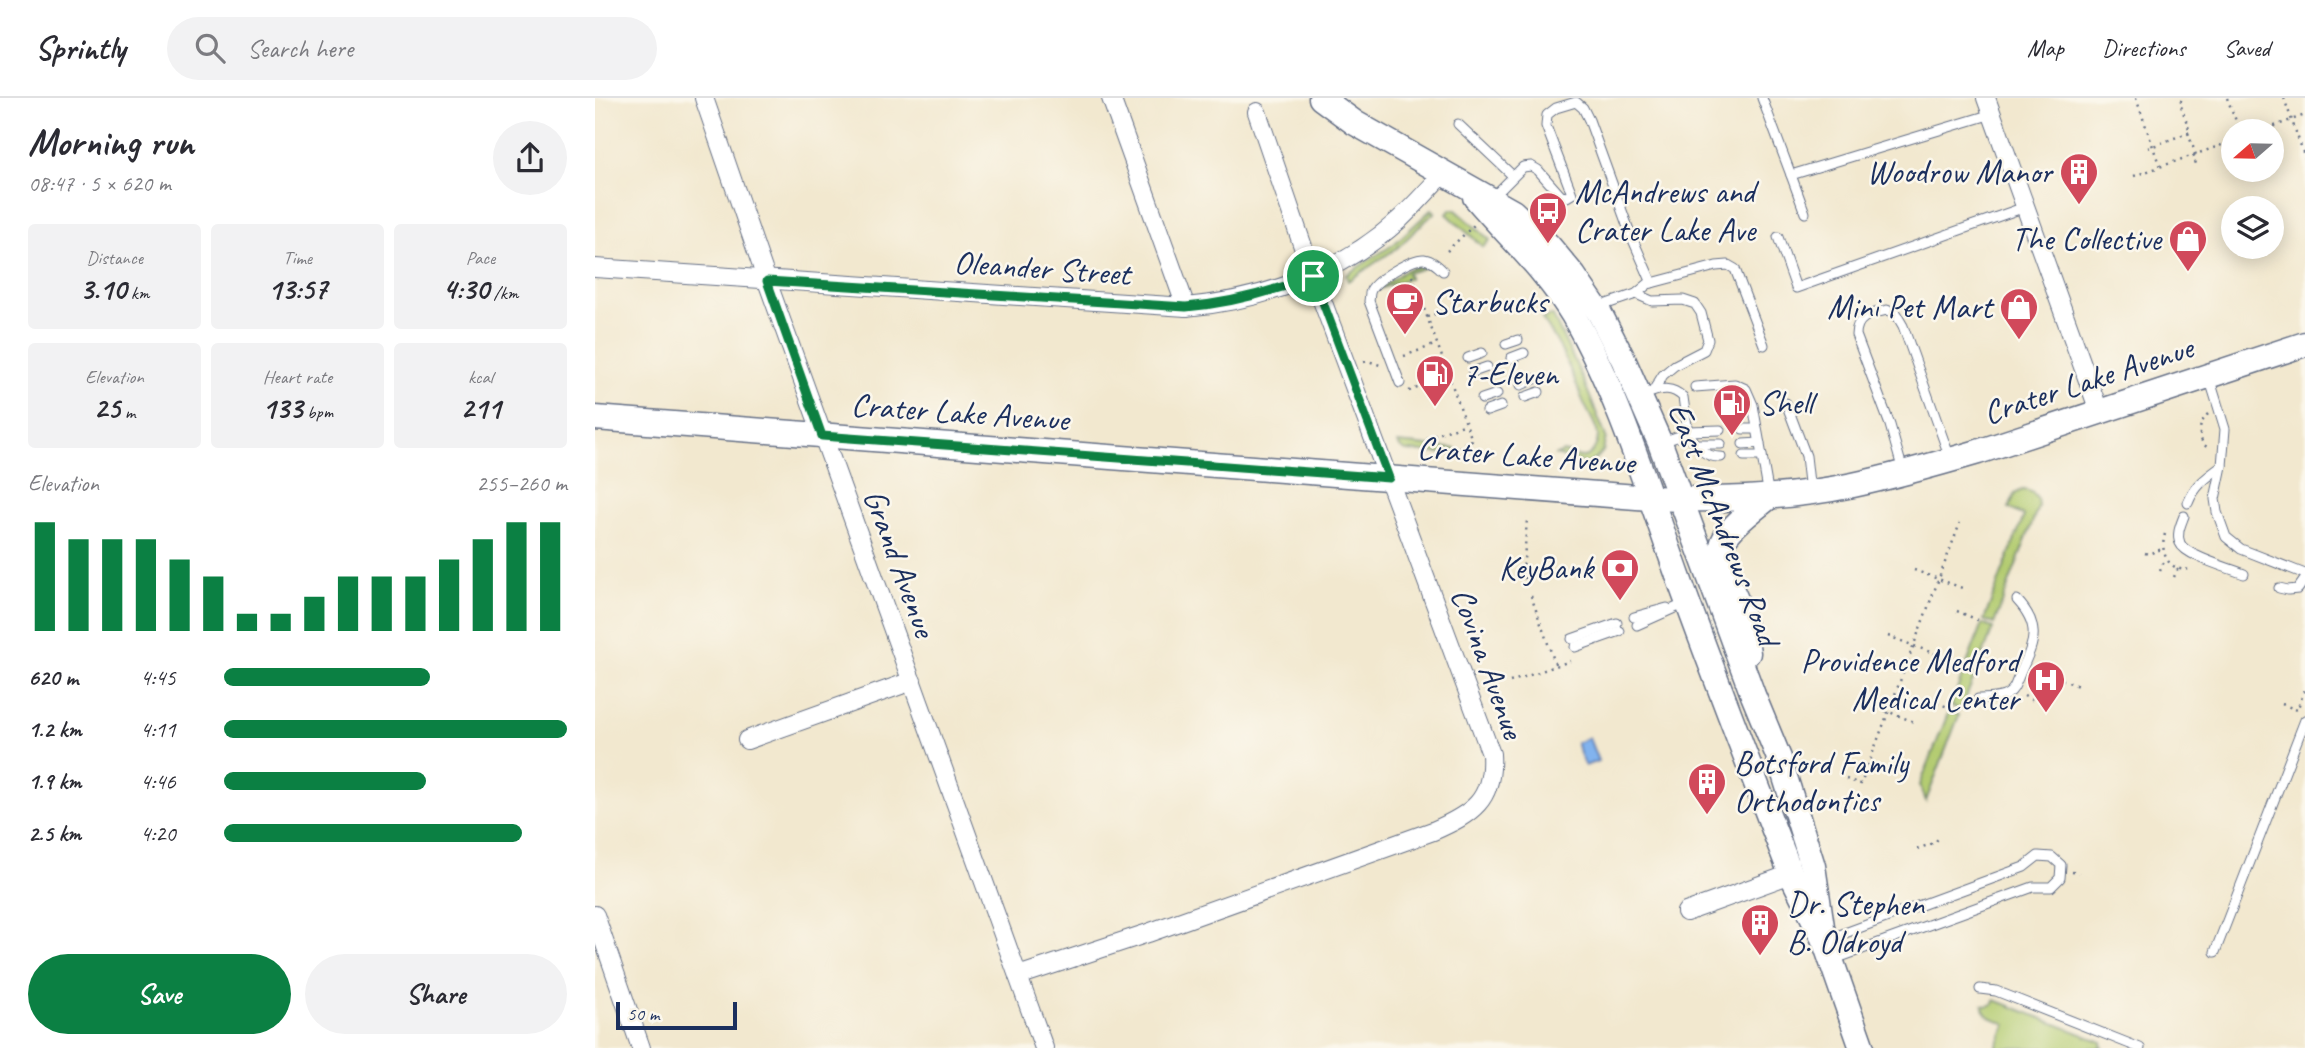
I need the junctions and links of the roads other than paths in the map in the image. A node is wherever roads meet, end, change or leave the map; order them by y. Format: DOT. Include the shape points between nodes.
graph roads {
  1 [pos="704,98"];
  2 [pos="1111,98"];
  3 [pos="1762,98"];
  4 [pos="1334,104"];
  5 [pos="1989,106"];
  6 [pos="1257,113"];
  7 [pos="1458,124"];
  8 [pos="1444,172"];
  9 [pos="1791,175"];
  10 [pos="1513,176"];
  11 [pos="1468,188"];
  12 [pos="1490,200"];
  13 [pos="2025,207"];
  14 [pos="1805,213"];
  15 [pos="1778,237"];
  16 [pos="595,268"];
  17 [pos="1443,271"];
  18 [pos="1313,276"];
  19 [pos="767,281"];
  20 [pos="1651,283"];
  21 [pos="1636,294"];
  22 [pos="1186,307"];
  23 [pos="1596,308"];
  24 [pos="1518,340"];
  25 [pos="1506,344"];
  26 [pos="2305,344"];
  27 [pos="1764,345"];
  28 [pos="1482,353"];
  29 [pos="1524,353"];
  30 [pos="1468,358"];
  31 [pos="1511,358"];
  32 [pos="1487,367"];
  33 [pos="1472,372"];
  34 [pos="2208,375"];
  35 [pos="1535,379"];
  36 [pos="1400,383"];
  37 [pos="1521,385"];
  38 [pos="1695,387"];
  39 [pos="1539,392"];
  40 [pos="1496,394"];
  41 [pos="1647,394"];
  42 [pos="1525,397"];
  43 [pos="1482,399"];
  44 [pos="1786,403"];
  45 [pos="1501,406"];
  46 [pos="1487,411"];
  47 [pos="2099,411"];
  48 [pos="595,418"];
  49 [pos="1743,429"];
  50 [pos="1758,429"];
  51 [pos="1720,430"];
  52 [pos="1688,432"];
  53 [pos="822,436"];
  54 [pos="1660,443"];
  55 [pos="1760,443"];
  56 [pos="1695,444"];
  57 [pos="1721,444"];
  58 [pos="1743,444"];
  59 [pos="1744,456"];
  60 [pos="1762,456"];
  61 [pos="1721,457"];
  62 [pos="1951,460"];
  63 [pos="2222,466"];
  64 [pos="1903,472"];
  65 [pos="1389,478"];
  66 [pos="1810,492"];
  67 [pos="1769,497"];
  68 [pos="1650,498"];
  69 [pos="1681,499"];
  70 [pos="2188,503"];
  71 [pos="2184,516"];
  72 [pos="2244,574"];
  73 [pos="2305,574"];
  74 [pos="2305,579"];
  75 [pos="2279,587"];
  76 [pos="2017,600"];
  77 [pos="1681,605"];
  78 [pos="1635,621"];
  79 [pos="1619,627"];
  80 [pos="1574,643"];
  81 [pos="912,681"];
  82 [pos="1753,695"];
  83 [pos="1978,699"];
  84 [pos="2305,720"];
  85 [pos="747,740"];
  86 [pos="1791,874"];
  87 [pos="1686,912"];
  88 [pos="595,915"];
  89 [pos="1827,950"];
  90 [pos="2215,952"];
  91 [pos="1018,976"];
  92 [pos="1980,989"];
  93 [pos="641,1048"];
  94 [pos="1044,1048"];
  95 [pos="1862,1048"];
  96 [pos="2140,1048"];
  1 -- 19 [label="street, Grand Avenue"];
  2 -- 22 [label="street"];
  3 -- 9 [label="lane"];
  4 -- 8 [label="main road, East McAndrews Road" via="1355,123"];
  5 -- 9 [label="lane"];
  5 -- 13 [label="street"];
  6 -- 18 [label="street, Covina Avenue"];
  7 -- 10 [label="lane"];
  8 -- 11 [label="main road, East McAndrews Road"];
  8 -- 18 [label="street, Oleander Street" via="1392,226"];
  9 -- 14 [label="lane"];
  10 -- 12 [label="lane"];
  10 -- 20 [label="lane" via="1531,166 1561,196 1572,194 1546,126 1547,115 1576,102 1589,120"];
  11 -- 12 [label="main road, East McAndrews Road"];
  11 -- 68 [label="main road, East McAndrews Road" via="1530,257 1573,315 1612,398"];
  12 -- 23 [label="main road, East McAndrews Road" via="1513,212 1548,245"];
  13 -- 15 [label="lane" via="1796,288"];
  13 -- 47 [label="street"];
  16 -- 19 [label="street, Oleander Street"];
  17 -- 36 [label="lane" via="1435,263 1414,261 1370,292 1369,302"];
  18 -- 22 [label="street, Oleander Street" via="1249,297"];
  18 -- 65 [label="street, Covina Avenue"];
  19 -- 22 [label="street, Oleander Street"];
  19 -- 53 [label="street, Grand Avenue"];
  20 -- 21 [label="lane"];
  20 -- 27 [label="lane" via="1728,265 1735,269"];
  21 -- 23 [label="lane"];
  21 -- 41 [label="lane" via="1652,301 1695,304 1708,340 1704,349 1675,365"];
  23 -- 41 [label="main road, East McAndrews Road"];
  24 -- 25 [label="lane"];
  26 -- 34 [label="main road, Crater Lake Avenue"];
  28 -- 30 [label="lane"];
  29 -- 31 [label="lane"];
  32 -- 33 [label="lane"];
  34 -- 47 [label="main road, Crater Lake Avenue"];
  34 -- 63 [label="lane" via="2225,429"];
  35 -- 37 [label="lane"];
  38 -- 50 [label="lane" via="1735,384 1746,389"];
  39 -- 42 [label="lane"];
  40 -- 43 [label="lane"];
  41 -- 52 [label="lane" via="1675,390 1683,397"];
  41 -- 54 [label="main road, East McAndrews Road"];
  44 -- 66 [label="lane" via="1805,456"];
  45 -- 46 [label="lane"];
  47 -- 62 [label="main road, Crater Lake Avenue"];
  48 -- 53 [label="main road, Crater Lake Avenue"];
  49 -- 50 [label="lane"];
  50 -- 55 [label="lane"];
  51 -- 52 [label="lane"];
  52 -- 54 [label="lane"];
  52 -- 56 [label="lane"];
  53 -- 65 [label="main road, Crater Lake Avenue"];
  53 -- 81 [label="street, Grand Avenue"];
  54 -- 69 [label="main road, East McAndrews Road"];
  55 -- 58 [label="lane"];
  55 -- 60 [label="lane"];
  56 -- 57 [label="lane"];
  56 -- 61 [label="lane" via="1705,453"];
  59 -- 60 [label="lane"];
  60 -- 67 [label="lane"];
  62 -- 64 [label="main road, Crater Lake Avenue"];
  62 -- 64 [label="lane" via="1903,326 1896,314 1887,310 1863,317 1856,325 1856,335"];
  63 -- 70 [label="lane" via="2200,482"];
  63 -- 73 [label="lane" via="2215,499 2226,537 2241,549"];
  64 -- 66 [label="main road, Crater Lake Avenue"];
  65 -- 68 [label="main road, Crater Lake Avenue"];
  65 -- 91 [label="street, Covina Avenue" via="1491,754 1485,795 1465,815 1433,831"];
  66 -- 67 [label="main road, Crater Lake Avenue"];
  67 -- 69 [label="main road, Crater Lake Avenue"];
  67 -- 82 [label="main road" via="1734,527 1722,549 1744,618"];
  68 -- 69 [label="main road, Crater Lake Avenue"];
  68 -- 77 [label="main road, East McAndrews Road"];
  69 -- 82 [label="main road, East McAndrews Road"];
  71 -- 72 [label="lane" via="2178,531 2186,551"];
  74 -- 75 [label="lane" via="2298,589"];
  76 -- 83 [label="lane" via="2032,619 2034,634 2014,691"];
  77 -- 78 [label="lane" via="1648,612"];
  77 -- 86 [label="main road, East McAndrews Road"];
  79 -- 80 [label="lane"];
  81 -- 85 [label="street"];
  81 -- 91 [label="street, Grand Avenue"];
  82 -- 89 [label="main road, East McAndrews Road" via="1779,758 1813,866"];
  84 -- 90 [label="lane"];
  86 -- 87 [label="street"];
  86 -- 89 [label="main road, East McAndrews Road"];
  88 -- 93 [label="street"];
  89 -- 89 [label="lane" via="2033,887 2051,887 2060,878 2061,865 2052,857 2039,856 2024,867"];
  89 -- 95 [label="main road, East McAndrews Road"];
  91 -- 94 [label="street, Grand Avenue"];
  92 -- 96 [label="lane" via="1996,991"];
}
